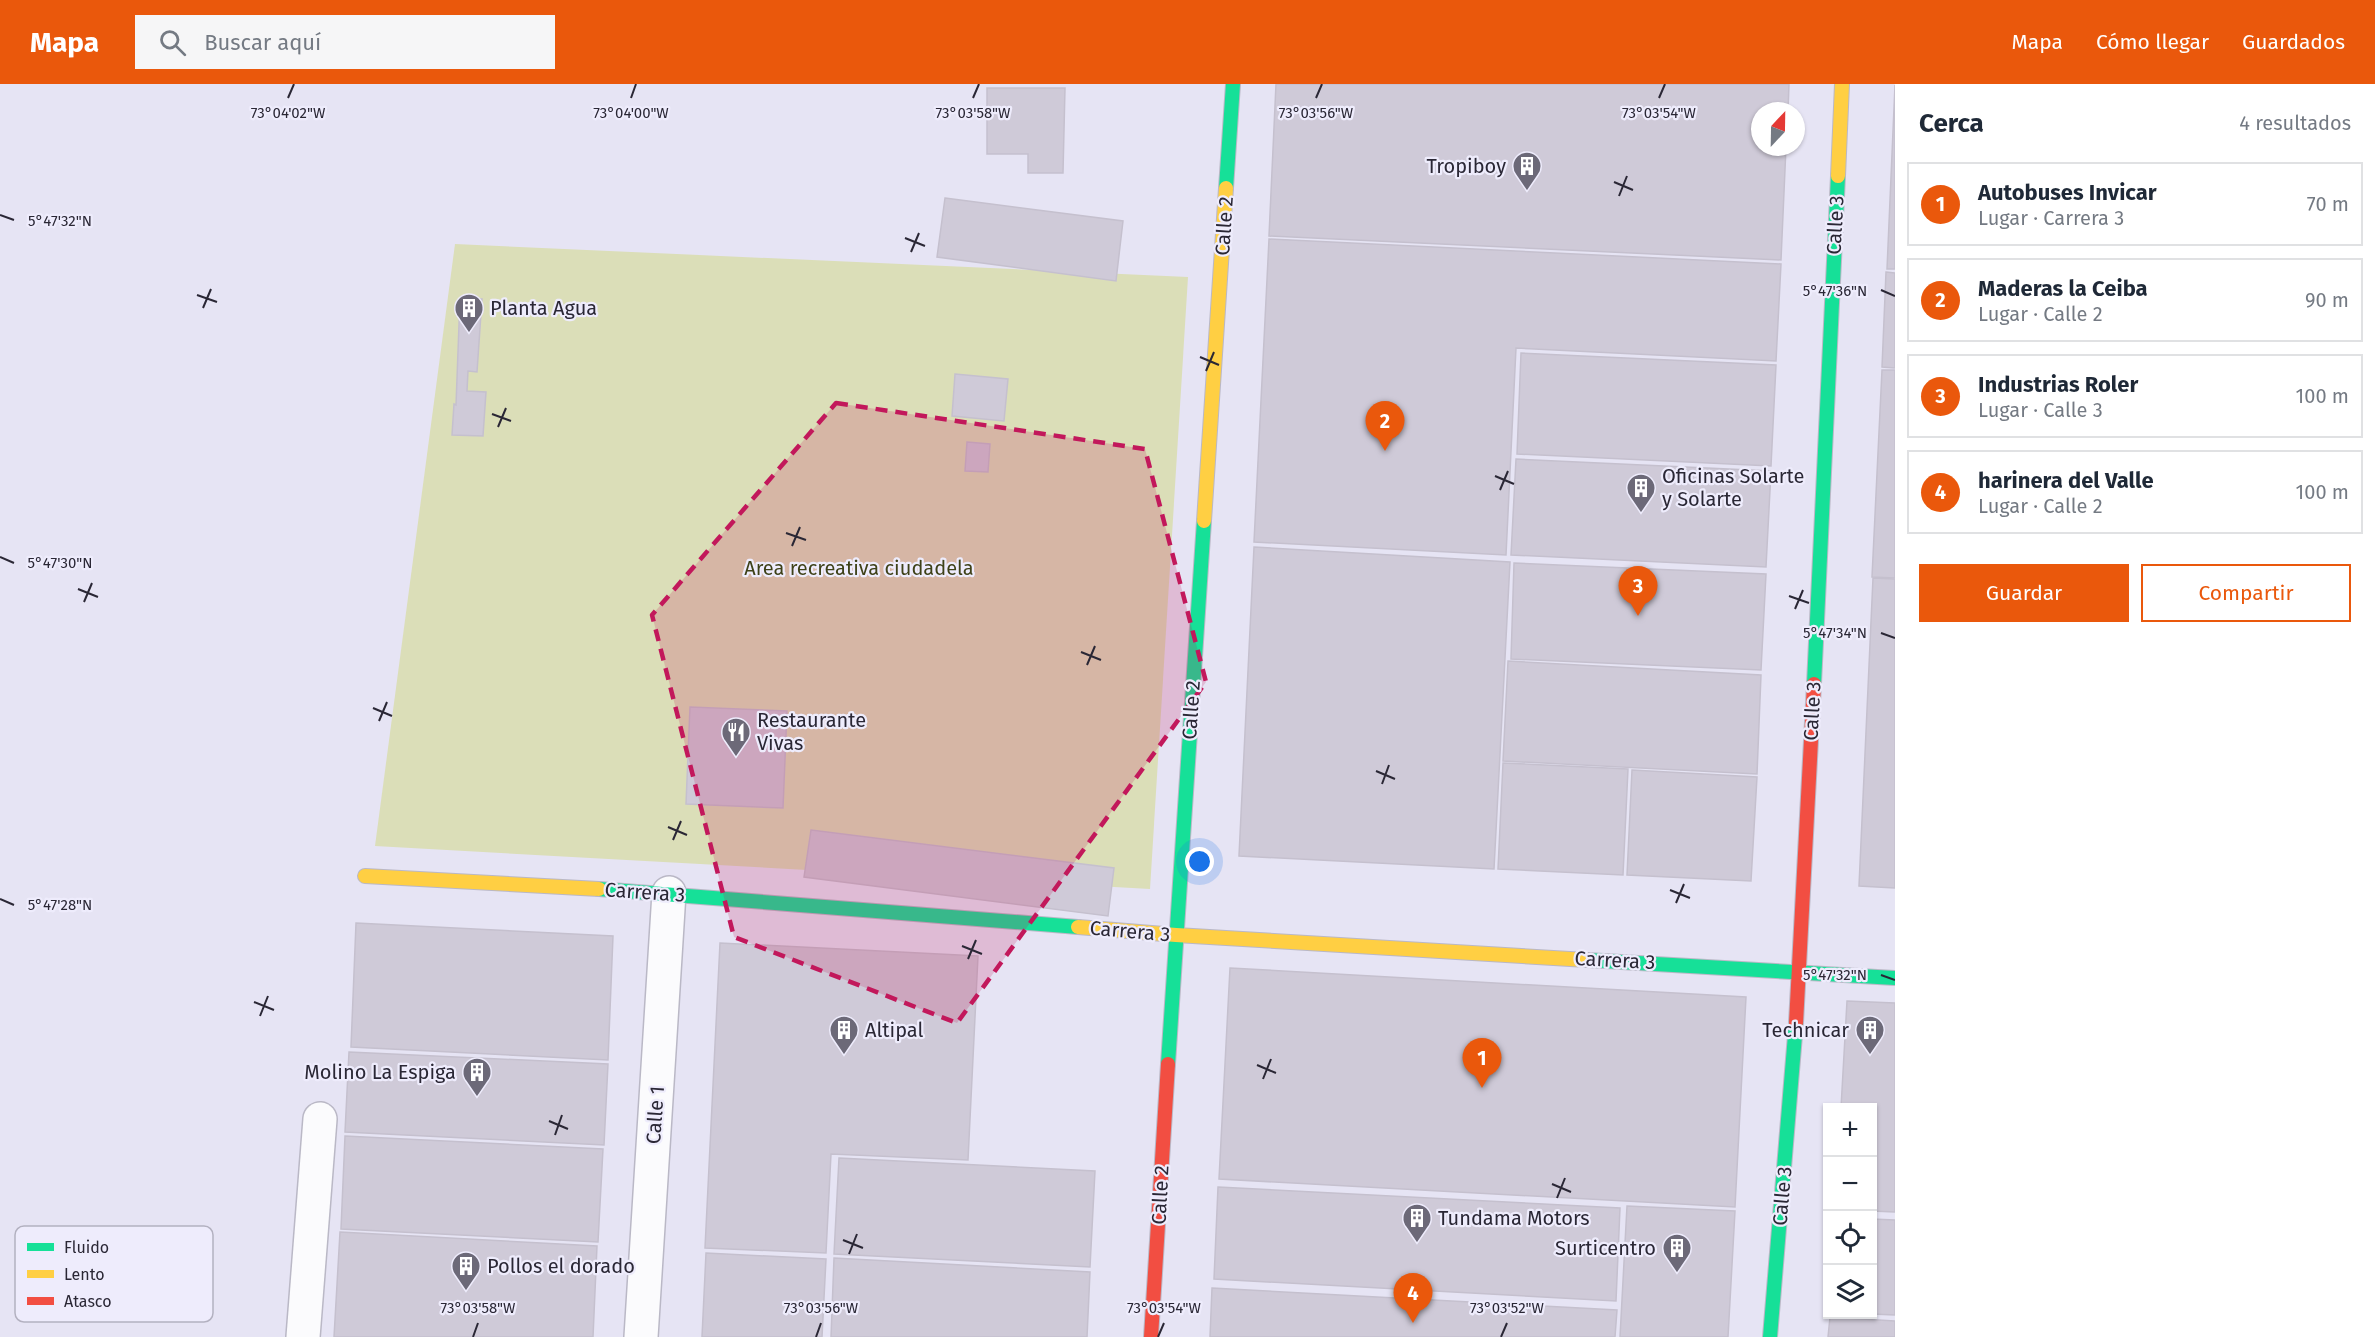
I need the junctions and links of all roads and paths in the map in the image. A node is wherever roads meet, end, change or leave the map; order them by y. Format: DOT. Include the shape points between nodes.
graph roads {
  1 [pos="1233,84"];
  2 [pos="1842,84"];
  3 [pos="365,876"];
  4 [pos="669,893"];
  5 [pos="1176,935"];
  6 [pos="1800,970"];
  7 [pos="1895,978"];
  8 [pos="320,1119"];
  9 [pos="303,1337"];
  10 [pos="641,1337"];
  11 [pos="1151,1337"];
  12 [pos="1770,1337"];
  1 -- 5 [label="street, Calle 2"];
  2 -- 6 [label="street, Calle 3"];
  3 -- 4 [label="street, Carrera 3"];
  4 -- 5 [label="street, Carrera 3"];
  4 -- 10 [label="street, Calle 1"];
  5 -- 6 [label="street, Carrera 3"];
  5 -- 11 [label="street, Calle 2"];
  6 -- 7 [label="street, Carrera 3"];
  6 -- 12 [label="street, Calle 3"];
  8 -- 9 [label="street"];
}
